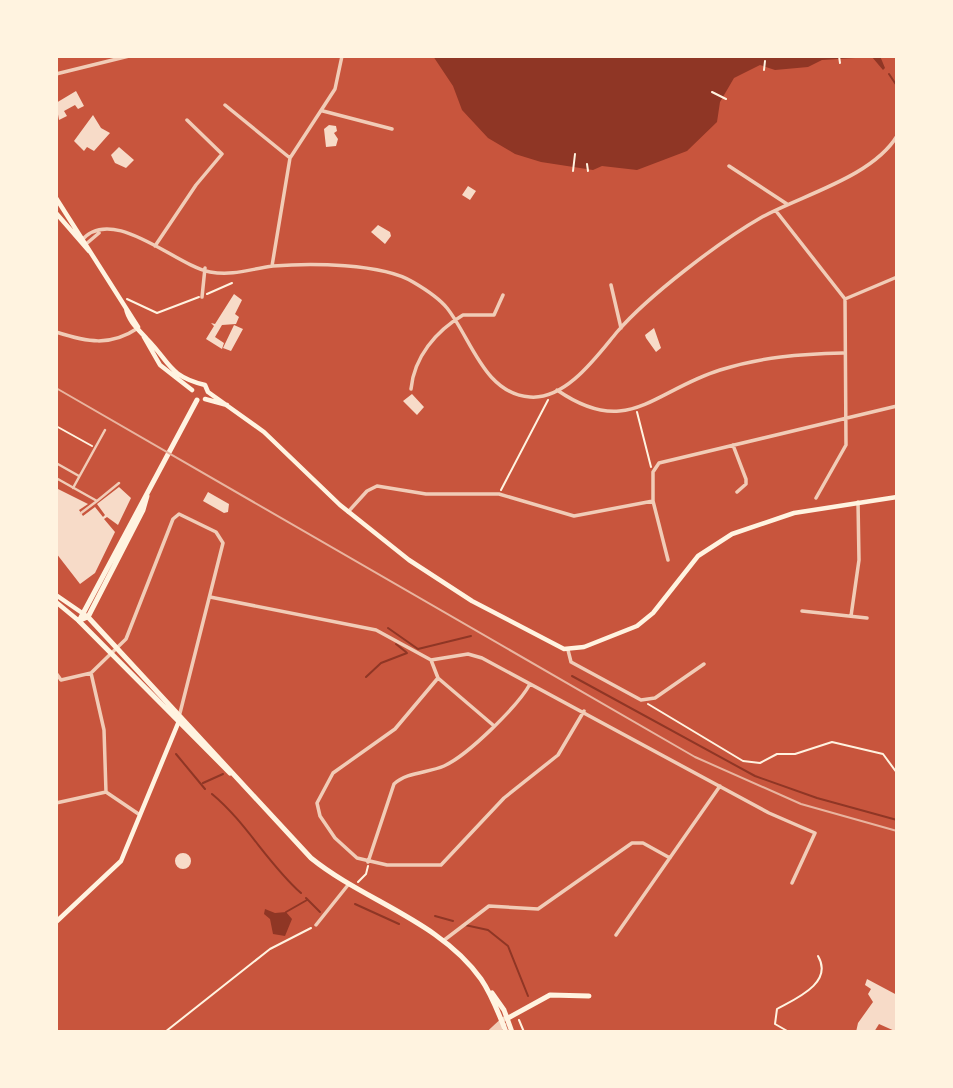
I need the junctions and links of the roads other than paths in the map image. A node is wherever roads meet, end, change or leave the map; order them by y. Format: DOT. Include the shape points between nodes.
graph roads {
  1 [pos="129,56"];
  2 [pos="342,56"];
  3 [pos="56,74"];
  4 [pos="225,105"];
  5 [pos="322,111"];
  6 [pos="187,120"];
  7 [pos="392,129"];
  8 [pos="897,136"];
  9 [pos="290,158"];
  10 [pos="729,166"];
  11 [pos="56,198"];
  12 [pos="787,204"];
  13 [pos="57,209"];
  14 [pos="776,211"];
  15 [pos="82,242"];
  16 [pos="155,246"];
  17 [pos="272,266"];
  18 [pos="205,270"];
  19 [pos="897,277"];
  20 [pos="611,285"];
  21 [pos="503,295"];
  22 [pos="202,297"];
  23 [pos="845,299"];
  24 [pos="455,320"];
  25 [pos="138,328"];
  26 [pos="621,328"];
  27 [pos="56,332"];
  28 [pos="843,353"];
  29 [pos="194,387"];
  30 [pos="411,389"];
  31 [pos="556,390"];
  32 [pos="208,392"];
  33 [pos="205,399"];
  34 [pos="197,400"];
  35 [pos="228,405"];
  36 [pos="897,406"];
  37 [pos="843,419"];
  38 [pos="105,430"];
  39 [pos="733,445"];
  40 [pos="56,463"];
  41 [pos="79,476"];
  42 [pos="56,478"];
  43 [pos="119,483"];
  44 [pos="73,488"];
  45 [pos="737,492"];
  46 [pos="147,496"];
  47 [pos="897,497"];
  48 [pos="816,498"];
  49 [pos="97,501"];
  50 [pos="653,501"];
  51 [pos="858,502"];
  52 [pos="348,512"];
  53 [pos="81,513"];
  54 [pos="668,560"];
  55 [pos="56,595"];
  56 [pos="211,597"];
  57 [pos="56,602"];
  58 [pos="802,611"];
  59 [pos="82,612"];
  60 [pos="851,616"];
  61 [pos="88,617"];
  62 [pos="867,618"];
  63 [pos="79,621"];
  64 [pos="118,649"];
  65 [pos="568,650"];
  66 [pos="112,654"];
  67 [pos="431,660"];
  68 [pos="704,664"];
  69 [pos="56,673"];
  70 [pos="91,673"];
  71 [pos="438,678"];
  72 [pos="530,683"];
  73 [pos="584,710"];
  74 [pos="180,713"];
  75 [pos="179,723"];
  76 [pos="494,725"];
  77 [pos="234,776"];
  78 [pos="720,786"];
  79 [pos="106,792"];
  80 [pos="56,803"];
  81 [pos="141,816"];
  82 [pos="670,858"];
  83 [pos="368,862"];
  84 [pos="792,884"];
  85 [pos="348,885"];
  86 [pos="56,922"];
  87 [pos="316,925"];
  88 [pos="616,935"];
  89 [pos="443,941"];
  90 [pos="589,996"];
  91 [pos="505,1024"];
  92 [pos="490,1032"];
  93 [pos="496,1032"];
  94 [pos="512,1032"];
  1 -- 3 [label="street"];
  2 -- 5 [label="street" via="341,73"];
  4 -- 9 [label="street"];
  5 -- 7 [label="street"];
  5 -- 9 [label="street"];
  6 -- 16 [label="street" via="222,154"];
  8 -- 12 [label="street" via="870,162"];
  9 -- 17 [label="street"];
  10 -- 12 [label="street"];
  11 -- 13 [label="main road"];
  12 -- 14 [label="street"];
  13 -- 15 [label="main road"];
  14 -- 23 [label="street"];
  14 -- 26 [label="street" via="677,278"];
  15 -- 16 [label="street" via="119,229"];
  15 -- 25 [label="main road"];
  16 -- 18 [label="street"];
  17 -- 18 [label="street" via="233,275"];
  17 -- 24 [label="street" via="395,273 433,296"];
  18 -- 22 [label="street"];
  19 -- 23 [label="street"];
  20 -- 26 [label="street"];
  21 -- 24 [label="street" via="494,315 463,314"];
  23 -- 28 [label="street"];
  24 -- 30 [label="street" via="419,359"];
  24 -- 31 [label="street" via="485,369 502,385 529,397"];
  25 -- 27 [label="street" via="97,343"];
  25 -- 29 [label="main road" via="160,365"];
  26 -- 31 [label="street" via="591,362"];
  28 -- 31 [label="street" via="747,362 619,412 596,411"];
  28 -- 37 [label="street"];
  29 -- 32 [label="main road" via="205,385"];
  29 -- 34 [label="main road"];
  32 -- 33 [label="main road"];
  32 -- 35 [label="main road"];
  33 -- 34 [label="main road"];
  33 -- 35 [label="main road"];
  34 -- 46 [label="main road"];
  35 -- 52 [label="main road" via="275,441"];
  36 -- 37 [label="street"];
  37 -- 39 [label="street"];
  37 -- 48 [label="street" via="846,444"];
  38 -- 41 [label="street"];
  39 -- 45 [label="street" via="746,480"];
  39 -- 50 [label="street" via="659,463 653,472"];
  40 -- 41 [label="street"];
  41 -- 44 [label="street"];
  42 -- 44 [label="street"];
  43 -- 49 [label="street"];
  44 -- 49 [label="street"];
  46 -- 59 [label="main road"];
  46 -- 61 [label="main road"];
  47 -- 51 [label="main road"];
  49 -- 53 [label="street"];
  50 -- 52 [label="street" via="574,516 499,494 426,494 377,486"];
  50 -- 54 [label="street"];
  51 -- 60 [label="street" via="859,559"];
  51 -- 65 [label="main road" via="794,513 720,540 690,565 646,620 618,635"];
  52 -- 65 [label="main road" via="466,598"];
  55 -- 59 [label="main road"];
  56 -- 64 [label="street" via="223,543 216,532 183,514 175,515 128,636"];
  56 -- 67 [label="street" via="376,630"];
  56 -- 74 [label="street"];
  57 -- 63 [label="main road"];
  58 -- 60 [label="street"];
  59 -- 61 [label="main road"];
  59 -- 63 [label="main road"];
  60 -- 62 [label="street"];
  61 -- 63 [label="main road"];
  61 -- 64 [label="main road"];
  63 -- 66 [label="main road"];
  64 -- 66 [label="street"];
  64 -- 74 [label="main road"];
  65 -- 68 [label="street" via="571,662 641,700 655,698"];
  66 -- 70 [label="street"];
  66 -- 75 [label="main road"];
  67 -- 71 [label="street"];
  67 -- 72 [label="street" via="474,655"];
  69 -- 70 [label="street" via="61,680"];
  70 -- 79 [label="street" via="104,730"];
  71 -- 76 [label="street"];
  71 -- 83 [label="street" via="395,729 333,773 321,794 318,811 335,838"];
  72 -- 73 [label="street"];
  72 -- 76 [label="street" via="513,709"];
  73 -- 78 [label="street"];
  73 -- 83 [label="street" via="558,755 504,798 441,865"];
  74 -- 75 [label="main road"];
  74 -- 77 [label="main road"];
  75 -- 77 [label="main road"];
  75 -- 81 [label="main road"];
  76 -- 83 [label="street" via="445,765 394,784"];
  77 -- 85 [label="main road" via="298,846"];
  78 -- 82 [label="street"];
  78 -- 84 [label="street" via="815,832"];
  79 -- 80 [label="street"];
  79 -- 81 [label="street"];
  81 -- 86 [label="main road" via="121,861"];
  82 -- 88 [label="street"];
  82 -- 89 [label="street" via="643,843 632,843 538,909 489,906"];
  85 -- 87 [label="street"];
  85 -- 89 [label="main road"];
  89 -- 91 [label="main road" via="498,1000"];
  90 -- 91 [label="main road" via="550,995 516,1012"];
  91 -- 92 [label="street"];
  91 -- 93 [label="street"];
  91 -- 94 [label="main road"];
}
